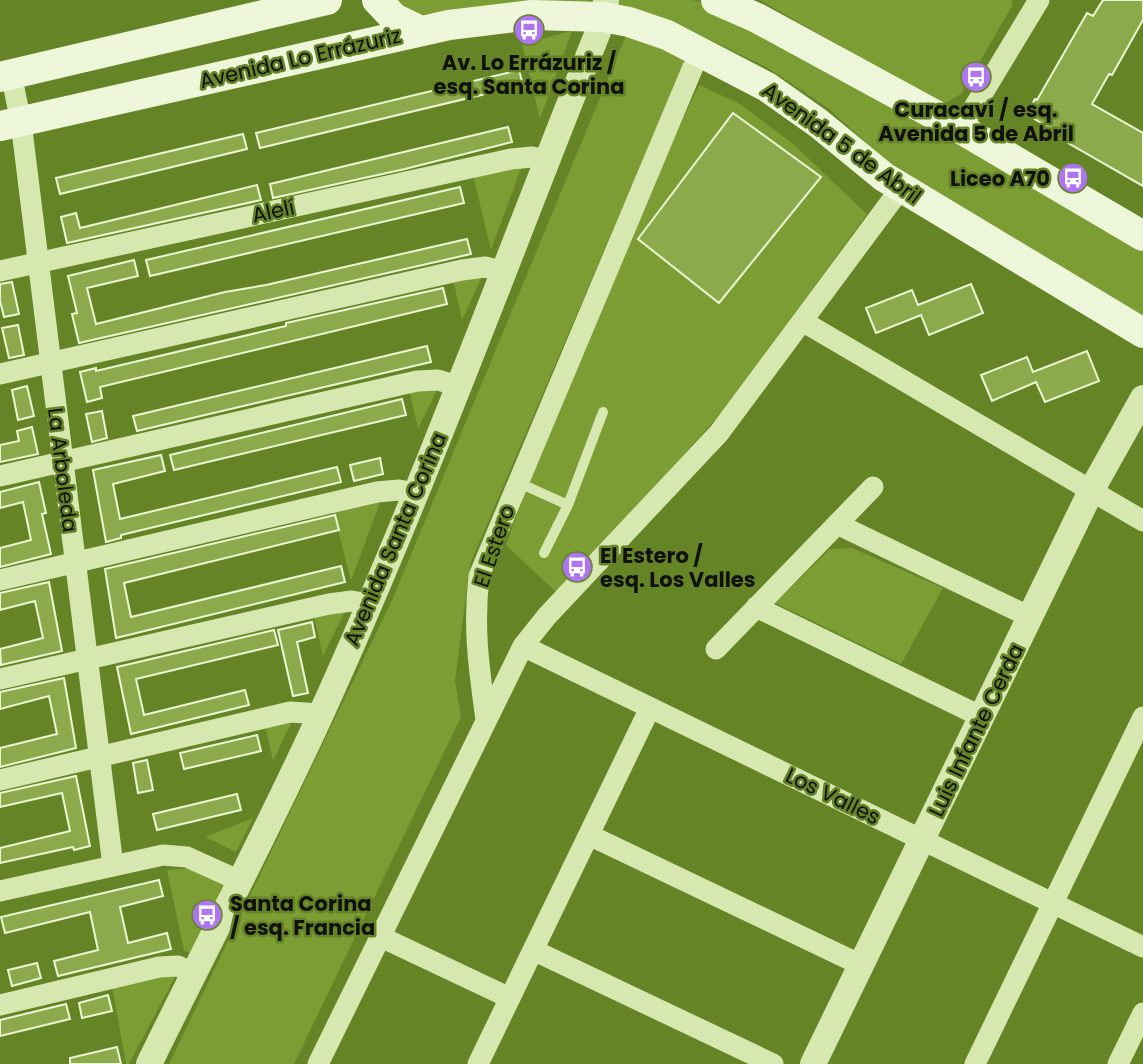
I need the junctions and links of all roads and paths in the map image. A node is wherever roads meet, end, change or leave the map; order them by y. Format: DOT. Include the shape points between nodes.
graph roads {
  1 [pos="327,0"];
  2 [pos="377,0"];
  3 [pos="1039,0"];
  4 [pos="729,2"];
  5 [pos="290,5"];
  6 [pos="613,13"];
  7 [pos="421,31"];
  8 [pos="693,67"];
  9 [pos="6,76"];
  10 [pos="10,124"];
  11 [pos="961,129"];
  12 [pos="547,160"];
  13 [pos="901,188"];
  14 [pos="1143,236"];
  15 [pos="38,262"];
  16 [pos="0,271"];
  17 [pos="504,272"];
  18 [pos="802,321"];
  19 [pos="1143,333"];
  20 [pos="50,363"];
  21 [pos="0,374"];
  22 [pos="458,386"];
  23 [pos="1143,398"];
  24 [pos="603,412"];
  25 [pos="61,462"];
  26 [pos="0,477"];
  27 [pos="517,482"];
  28 [pos="873,487"];
  29 [pos="1091,491"];
  30 [pos="415,493"];
  31 [pos="568,505"];
  32 [pos="1143,521"];
  33 [pos="837,524"];
  34 [pos="544,553"];
  35 [pos="75,563"];
  36 [pos="0,580"];
  37 [pos="368,604"];
  38 [pos="756,607"];
  39 [pos="1030,617"];
  40 [pos="523,646"];
  41 [pos="716,649"];
  42 [pos="88,660"];
  43 [pos="0,679"];
  44 [pos="650,708"];
  45 [pos="321,715"];
  46 [pos="982,717"];
  47 [pos="1143,717"];
  48 [pos="486,720"];
  49 [pos="98,757"];
  50 [pos="0,780"];
  51 [pos="589,835"];
  52 [pos="922,839"];
  53 [pos="113,866"];
  54 [pos="240,881"];
  55 [pos="0,891"];
  56 [pos="1053,903"];
  57 [pos="381,937"];
  58 [pos="1143,947"];
  59 [pos="533,950"];
  60 [pos="861,965"];
  61 [pos="193,972"];
  62 [pos="510,998"];
  63 [pos="0,1005"];
  64 [pos="1143,1013"];
  65 [pos="149,1064"];
  66 [pos="318,1064"];
  67 [pos="478,1064"];
  68 [pos="772,1064"];
  69 [pos="813,1064"];
  70 [pos="975,1064"];
  71 [pos="1118,1064"];
  1 -- 5 [label="main road"];
  2 -- 7 [label="main road" via="394,18"];
  3 -- 11 [label="street"];
  4 -- 11 [label="main road"];
  5 -- 9 [label="main road"];
  6 -- 7 [label="main road, Avenida Lo Errázuriz" via="478,20"];
  6 -- 12 [label="street, Avenida Santa Corina"];
  6 -- 13 [label="main road, Avenida 5 de Abril" via="699,50 780,96"];
  7 -- 10 [label="main road, Avenida Lo Errázuriz"];
  8 -- 27 [label="street, El Estero"];
  9 -- 10 [label="street, La Arboleda"];
  10 -- 15 [label="street, La Arboleda"];
  11 -- 14 [label="main road"];
  12 -- 15 [label="street, Alelí" via="511,159"];
  12 -- 17 [label="street, Avenida Santa Corina"];
  13 -- 18 [label="street"];
  13 -- 19 [label="main road, Avenida 5 de Abril"];
  15 -- 16 [label="street, Alelí"];
  15 -- 20 [label="street, La Arboleda"];
  17 -- 20 [label="street" via="473,267"];
  17 -- 22 [label="street, Avenida Santa Corina"];
  18 -- 29 [label="street"];
  18 -- 40 [label="street" via="719,433"];
  20 -- 21 [label="street"];
  20 -- 25 [label="street, La Arboleda"];
  22 -- 25 [label="street" via="438,380 417,381"];
  22 -- 30 [label="street, Avenida Santa Corina"];
  23 -- 29 [label="street, Luis Infante Cerda"];
  24 -- 31 [label="lane"];
  25 -- 26 [label="street"];
  25 -- 35 [label="street, La Arboleda"];
  27 -- 31 [label="lane"];
  27 -- 48 [label="street, El Estero" via="479,576 476,649"];
  28 -- 33 [label="street"];
  29 -- 32 [label="street"];
  29 -- 39 [label="street, Luis Infante Cerda"];
  30 -- 35 [label="street" via="377,492"];
  30 -- 37 [label="street, Avenida Santa Corina"];
  31 -- 34 [label="lane"];
  33 -- 38 [label="street"];
  33 -- 39 [label="street"];
  35 -- 36 [label="street"];
  35 -- 42 [label="street, La Arboleda"];
  37 -- 42 [label="street" via="340,602"];
  37 -- 45 [label="street, Avenida Santa Corina"];
  38 -- 41 [label="street"];
  38 -- 46 [label="street"];
  39 -- 46 [label="street, Luis Infante Cerda"];
  40 -- 44 [label="street, Los Valles"];
  40 -- 48 [label="street"];
  42 -- 43 [label="street"];
  42 -- 49 [label="street, La Arboleda"];
  44 -- 51 [label="street"];
  44 -- 52 [label="street, Los Valles"];
  45 -- 49 [label="street" via="290,712"];
  45 -- 54 [label="street, Avenida Santa Corina"];
  46 -- 52 [label="street, Luis Infante Cerda"];
  47 -- 56 [label="street"];
  48 -- 57 [label="street"];
  49 -- 50 [label="street"];
  49 -- 53 [label="street, La Arboleda"];
  51 -- 59 [label="street"];
  51 -- 60 [label="street"];
  52 -- 56 [label="street, Los Valles"];
  52 -- 60 [label="street, Luis Infante Cerda"];
  53 -- 54 [label="street" via="175,855"];
  53 -- 55 [label="street"];
  54 -- 61 [label="street, Avenida Santa Corina"];
  56 -- 58 [label="street, Los Valles"];
  56 -- 70 [label="street"];
  57 -- 62 [label="street"];
  57 -- 66 [label="street"];
  59 -- 62 [label="street"];
  59 -- 68 [label="street"];
  60 -- 69 [label="street, Luis Infante Cerda"];
  61 -- 63 [label="street" via="178,966 159,967"];
  61 -- 65 [label="street, Avenida Santa Corina"];
  62 -- 67 [label="street"];
  64 -- 71 [label="street"];
}
